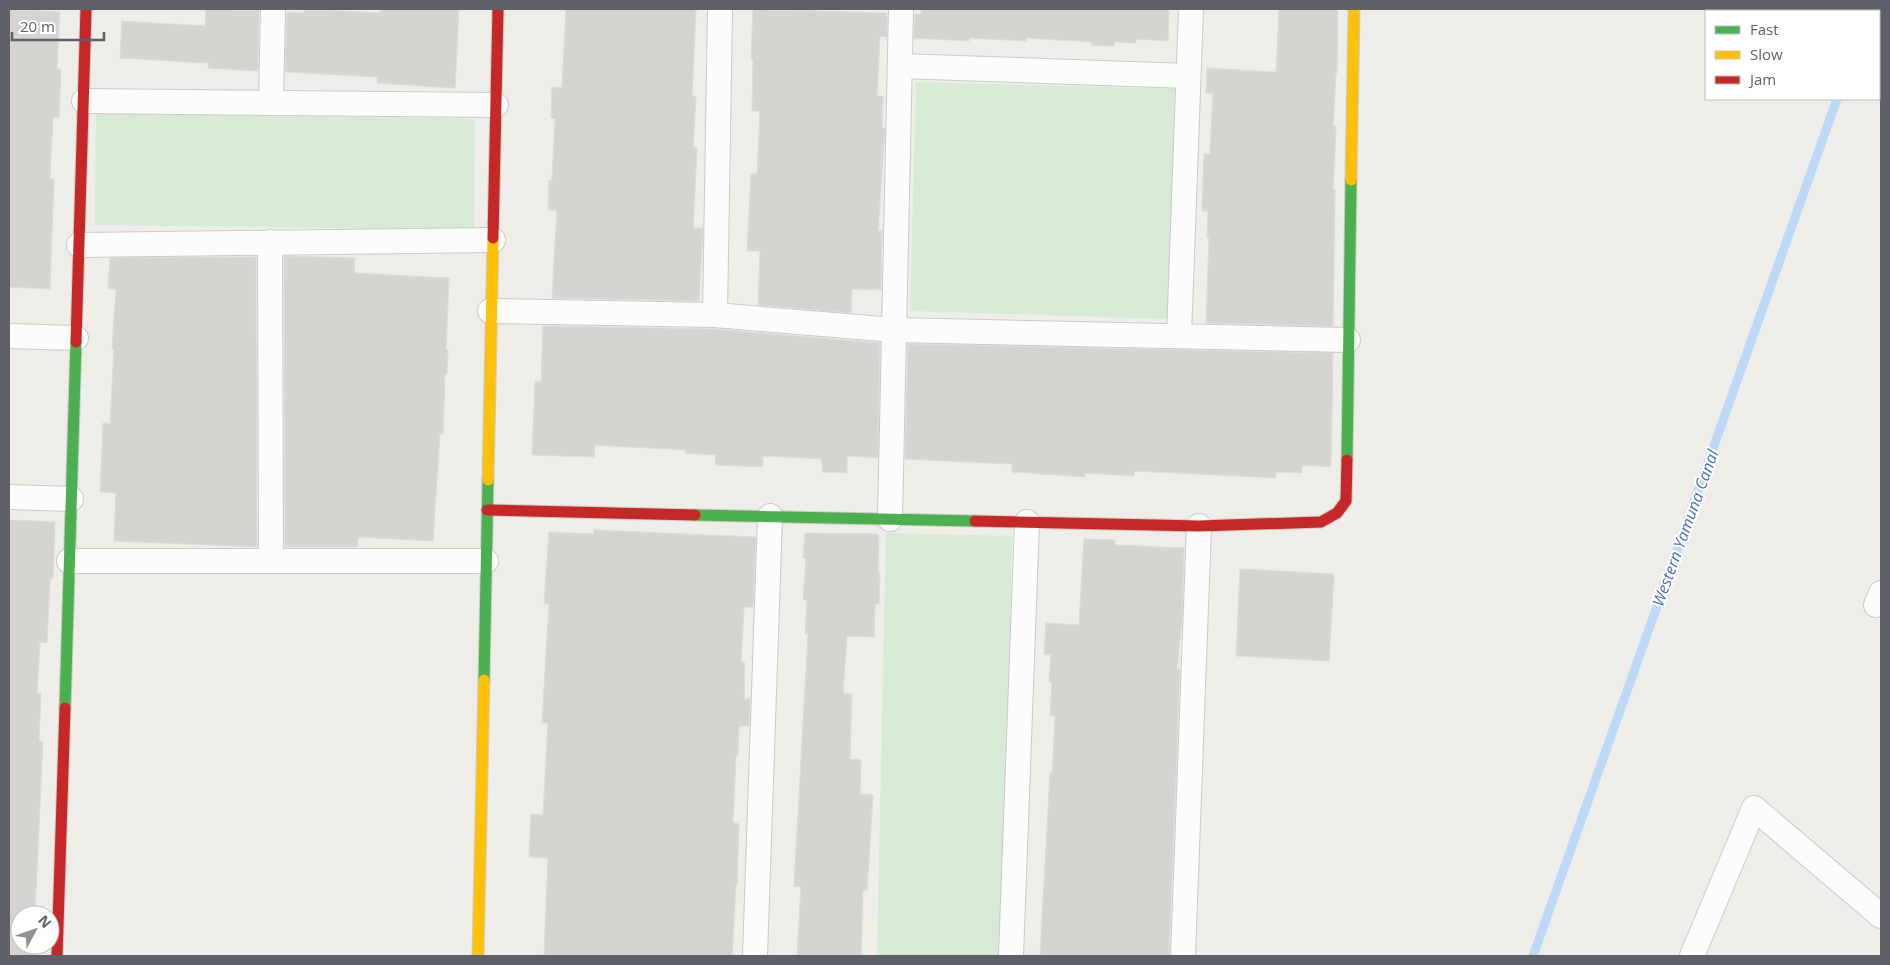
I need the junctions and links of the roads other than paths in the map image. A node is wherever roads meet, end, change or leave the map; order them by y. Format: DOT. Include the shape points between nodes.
graph roads {
  1 [pos="86,9"];
  2 [pos="273,9"];
  3 [pos="498,9"];
  4 [pos="720,9"];
  5 [pos="901,9"];
  6 [pos="1191,9"];
  7 [pos="1354,9"];
  8 [pos="900,66"];
  9 [pos="1188,76"];
  10 [pos="84,101"];
  11 [pos="271,103"];
  12 [pos="496,106"];
  13 [pos="493,240"];
  14 [pos="270,242"];
  15 [pos="79,245"];
  16 [pos="490,312"];
  17 [pos="715,316"];
  18 [pos="894,330"];
  19 [pos="9,336"];
  20 [pos="1179,336"];
  21 [pos="76,338"];
  22 [pos="1348,340"];
  23 [pos="9,497"];
  24 [pos="71,499"];
  25 [pos="487,510"];
  26 [pos="770,516"];
  27 [pos="890,519"];
  28 [pos="1027,522"];
  29 [pos="1199,526"];
  30 [pos="70,561"];
  31 [pos="271,561"];
  32 [pos="486,561"];
  33 [pos="1881,916"];
  34 [pos="57,956"];
  35 [pos="478,956"];
  36 [pos="755,956"];
  37 [pos="1011,956"];
  38 [pos="1183,956"];
  39 [pos="1692,956"];
  1 -- 10 [label="street"];
  2 -- 11 [label="street"];
  3 -- 12 [label="street"];
  4 -- 17 [label="street"];
  5 -- 8 [label="street"];
  6 -- 9 [label="street"];
  7 -- 22 [label="street"];
  8 -- 9 [label="street"];
  8 -- 18 [label="street"];
  9 -- 20 [label="street"];
  10 -- 11 [label="street"];
  10 -- 15 [label="street"];
  11 -- 12 [label="street"];
  12 -- 13 [label="street"];
  13 -- 14 [label="street"];
  13 -- 16 [label="street"];
  14 -- 15 [label="street"];
  14 -- 31 [label="street"];
  15 -- 21 [label="street"];
  16 -- 17 [label="street"];
  16 -- 25 [label="street"];
  17 -- 18 [label="street"];
  18 -- 20 [label="street"];
  18 -- 27 [label="street"];
  19 -- 21 [label="street"];
  20 -- 22 [label="street"];
  21 -- 24 [label="street"];
  22 -- 29 [label="street" via="1346,501 1337,513 1321,522"];
  23 -- 24 [label="street"];
  24 -- 30 [label="street"];
  25 -- 26 [label="street"];
  25 -- 32 [label="street"];
  26 -- 27 [label="street"];
  26 -- 36 [label="street"];
  27 -- 28 [label="street"];
  28 -- 29 [label="street"];
  28 -- 37 [label="street"];
  29 -- 38 [label="street"];
  30 -- 31 [label="street"];
  30 -- 34 [label="street"];
  31 -- 32 [label="street"];
  32 -- 35 [label="street"];
  33 -- 39 [label="street" via="1754,808"];
}
